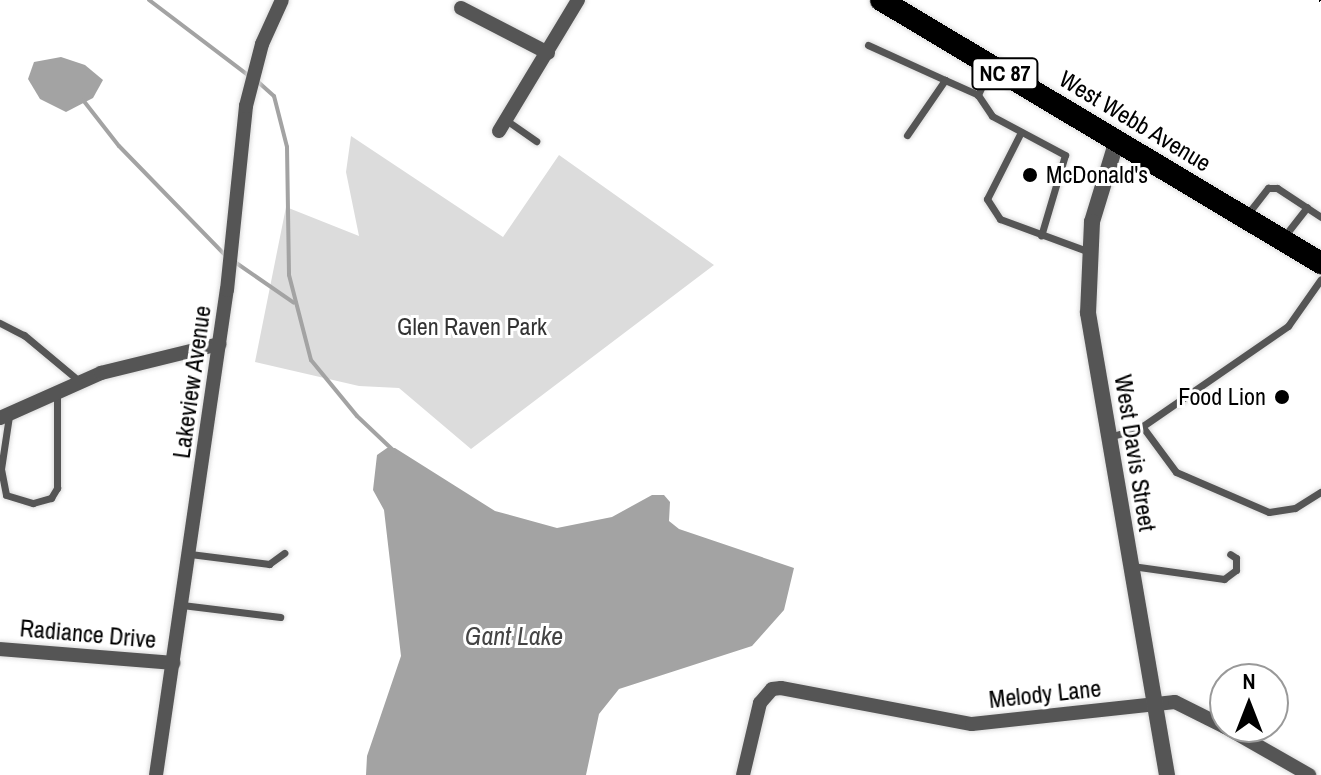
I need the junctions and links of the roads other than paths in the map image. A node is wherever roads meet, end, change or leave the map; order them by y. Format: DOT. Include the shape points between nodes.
graph roads {
  1 [pos="282,0"];
  2 [pos="578,0"];
  3 [pos="890,2"];
  4 [pos="461,8"];
  5 [pos="868,45"];
  6 [pos="548,53"];
  7 [pos="991,66"];
  8 [pos="945,80"];
  9 [pos="978,95"];
  10 [pos="503,125"];
  11 [pos="1021,132"];
  12 [pos="907,135"];
  13 [pos="1117,140"];
  14 [pos="536,141"];
  15 [pos="1307,207"];
  16 [pos="1321,217"];
  17 [pos="1245,218"];
  18 [pos="1041,236"];
  19 [pos="1282,240"];
  20 [pos="1087,251"];
  21 [pos="1319,262"];
  22 [pos="0,323"];
  23 [pos="219,344"];
  24 [pos="79,381"];
  25 [pos="57,393"];
  26 [pos="5,416"];
  27 [pos="1142,426"];
  28 [pos="1108,437"];
  29 [pos="1321,492"];
  30 [pos="284,553"];
  31 [pos="190,554"];
  32 [pos="1230,554"];
  33 [pos="1130,566"];
  34 [pos="182,605"];
  35 [pos="280,617"];
  36 [pos="0,649"];
  37 [pos="173,663"];
  38 [pos="1153,704"];
  39 [pos="1209,719"];
  40 [pos="1253,743"];
  41 [pos="156,775"];
  42 [pos="743,775"];
  43 [pos="1167,775"];
  44 [pos="1309,775"];
  1 -- 23 [label="street, Lakeview Avenue" via="262,44 246,106"];
  2 -- 6 [label="street"];
  3 -- 7 [label="highway, West Webb Avenue / NC 87"];
  4 -- 6 [label="street"];
  5 -- 8 [label="lane"];
  6 -- 10 [label="street"];
  7 -- 9 [label="lane"];
  7 -- 13 [label="highway, West Webb Avenue / NC 87"];
  8 -- 9 [label="lane"];
  8 -- 12 [label="lane"];
  9 -- 11 [label="lane" via="992,116"];
  10 -- 14 [label="lane"];
  11 -- 18 [label="lane" via="1065,155"];
  11 -- 18 [label="lane" via="987,199 1000,219"];
  13 -- 17 [label="highway, West Webb Avenue / NC 87"];
  13 -- 20 [label="street, West Davis Street"];
  15 -- 16 [label="lane"];
  15 -- 17 [label="lane" via="1268,188"];
  15 -- 19 [label="lane"];
  17 -- 19 [label="highway, West Webb Avenue / NC 87"];
  18 -- 20 [label="lane"];
  19 -- 21 [label="highway, West Webb Avenue / NC 87"];
  20 -- 28 [label="street, West Davis Street" via="1088,313"];
  21 -- 27 [label="lane" via="1288,326"];
  22 -- 24 [label="lane" via="24,335"];
  23 -- 24 [label="street"];
  23 -- 31 [label="street, Lakeview Avenue"];
  24 -- 25 [label="street"];
  25 -- 26 [label="street"];
  25 -- 26 [label="lane" via="57,488 51,498 33,503 6,495 1,469"];
  27 -- 28 [label="lane"];
  27 -- 29 [label="lane" via="1176,472 1269,512 1295,508"];
  28 -- 33 [label="street, West Davis Street"];
  30 -- 31 [label="lane" via="269,564"];
  31 -- 34 [label="street, Lakeview Avenue"];
  32 -- 33 [label="lane" via="1236,558 1236,570 1224,579"];
  33 -- 38 [label="street, West Davis Street"];
  34 -- 35 [label="lane"];
  34 -- 37 [label="street, Lakeview Avenue"];
  36 -- 37 [label="street, Radiance Drive"];
  37 -- 41 [label="street, Lakeview Avenue"];
  38 -- 39 [label="street, Melody Lane" via="1175,702"];
  38 -- 42 [label="street, Melody Lane" via="972,724 772,689 760,703"];
  38 -- 43 [label="street, West Davis Street"];
  40 -- 44 [label="street, Melody Lane"];
}
